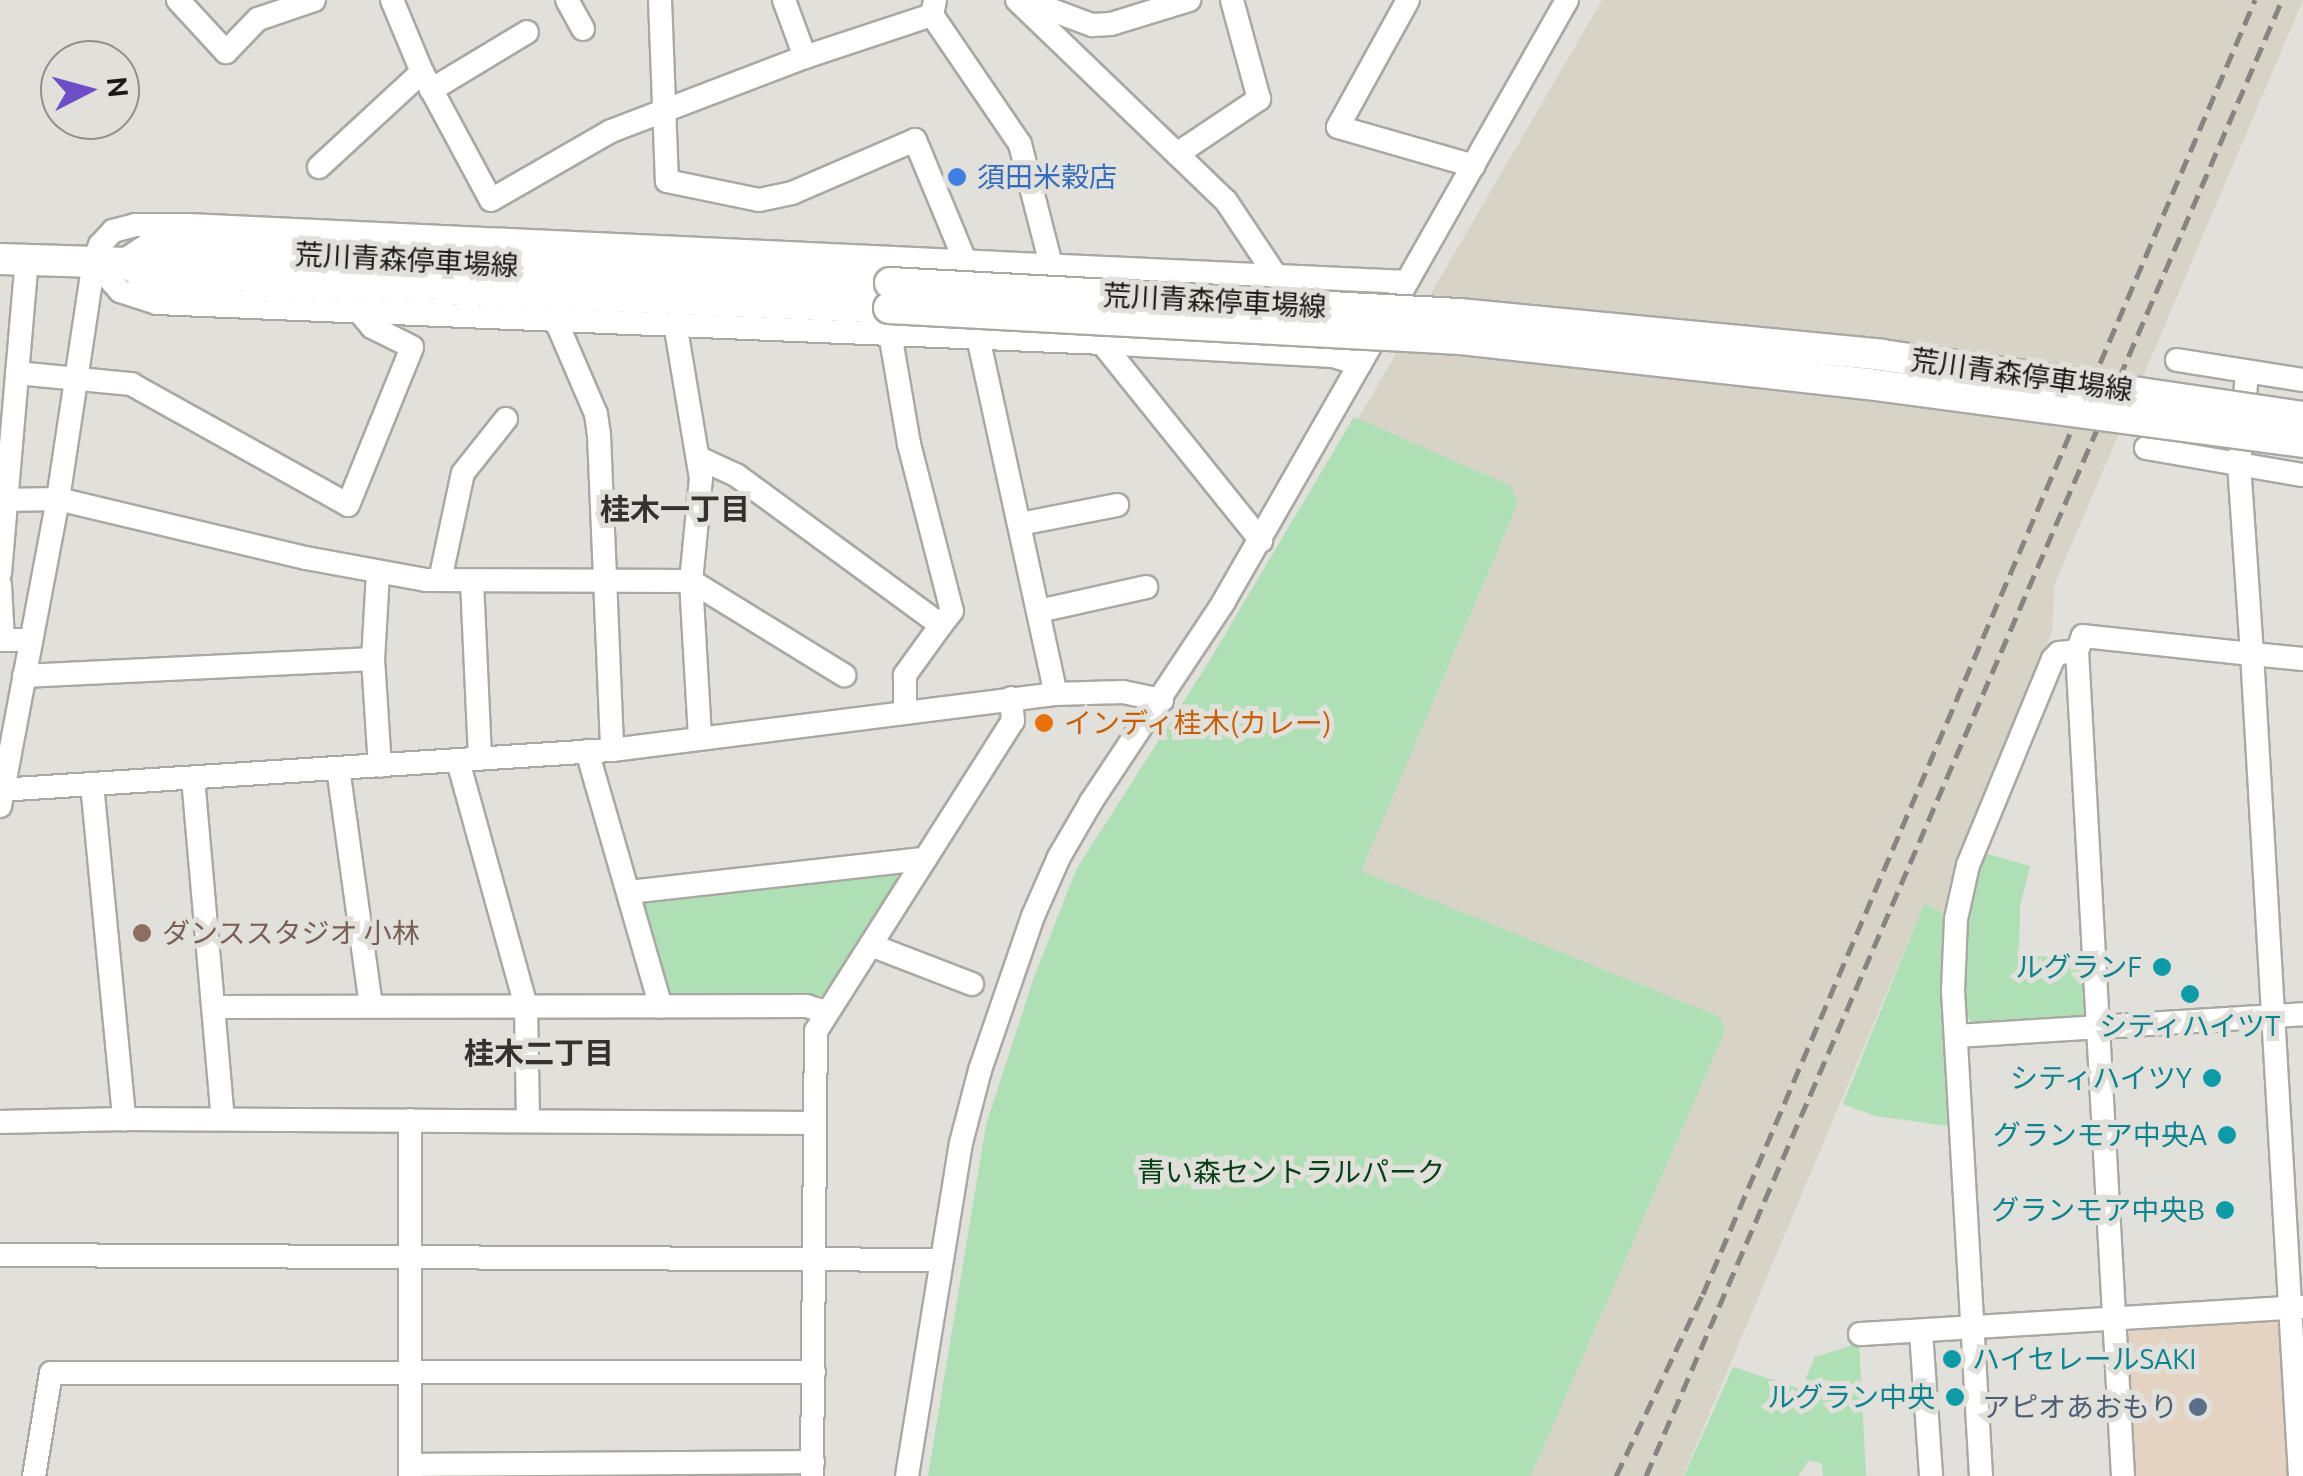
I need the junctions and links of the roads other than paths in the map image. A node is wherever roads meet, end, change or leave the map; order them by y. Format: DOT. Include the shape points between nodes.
graph roads {
  1 [pos="178,0"];
  2 [pos="314,0"];
  3 [pos="392,0"];
  4 [pos="567,0"];
  5 [pos="660,0"];
  6 [pos="784,0"];
  7 [pos="1021,0"];
  8 [pos="1190,0"];
  9 [pos="1232,0"];
  10 [pos="1408,0"];
  11 [pos="1565,1"];
  12 [pos="934,8"];
  13 [pos="583,29"];
  14 [pos="527,32"];
  15 [pos="805,57"];
  16 [pos="426,81"];
  17 [pos="663,111"];
  18 [pos="1178,154"];
  19 [pos="1474,166"];
  20 [pos="319,167"];
  21 [pos="14,260"];
  22 [pos="964,261"];
  23 [pos="94,262"];
  24 [pos="1051,266"];
  25 [pos="1276,276"];
  26 [pos="1407,282"];
  27 [pos="890,308"];
  28 [pos="361,314"];
  29 [pos="556,322"];
  30 [pos="675,323"];
  31 [pos="978,337"];
  32 [pos="1102,343"];
  33 [pos="2177,360"];
  34 [pos="1360,364"];
  35 [pos="2247,372"];
  36 [pos="18,373"];
  37 [pos="79,378"];
  38 [pos="2303,380"];
  39 [pos="2303,417"];
  40 [pos="506,419"];
  41 [pos="2303,442"];
  42 [pos="2146,448"];
  43 [pos="699,458"];
  44 [pos="2239,464"];
  45 [pos="2303,475"];
  46 [pos="58,498"];
  47 [pos="3,500"];
  48 [pos="1117,505"];
  49 [pos="1020,524"];
  50 [pos="1261,540"];
  51 [pos="378,573"];
  52 [pos="0,574"];
  53 [pos="440,580"];
  54 [pos="472,582"];
  55 [pos="604,582"];
  56 [pos="690,582"];
  57 [pos="0,585"];
  58 [pos="1146,587"];
  59 [pos="1040,611"];
  60 [pos="941,625"];
  61 [pos="31,640"];
  62 [pos="2078,651"];
  63 [pos="2252,654"];
  64 [pos="373,658"];
  65 [pos="2303,659"];
  66 [pos="844,675"];
  67 [pos="24,676"];
  68 [pos="1056,694"];
  69 [pos="1010,698"];
  70 [pos="1162,700"];
  71 [pos="905,710"];
  72 [pos="700,738"];
  73 [pos="612,750"];
  74 [pos="587,752"];
  75 [pos="469,760"];
  76 [pos="380,766"];
  77 [pos="338,768"];
  78 [pos="194,778"];
  79 [pos="92,784"];
  80 [pos="1,795"];
  81 [pos="924,859"];
  82 [pos="628,892"];
  83 [pos="873,946"];
  84 [pos="972,984"];
  85 [pos="371,1006"];
  86 [pos="526,1006"];
  87 [pos="215,1007"];
  88 [pos="661,1007"];
  89 [pos="828,1012"];
  90 [pos="2303,1014"];
  91 [pos="2272,1016"];
  92 [pos="2098,1027"];
  93 [pos="1956,1036"];
  94 [pos="223,1119"];
  95 [pos="124,1120"];
  96 [pos="410,1120"];
  97 [pos="528,1121"];
  98 [pos="0,1122"];
  99 [pos="815,1122"];
  100 [pos="2294,1210"];
  101 [pos="0,1256"];
  102 [pos="816,1257"];
  103 [pos="410,1258"];
  104 [pos="941,1260"];
  105 [pos="2296,1308"];
  106 [pos="2114,1320"];
  107 [pos="1973,1329"];
  108 [pos="1922,1332"];
  109 [pos="1860,1334"];
  110 [pos="814,1372"];
  111 [pos="410,1373"];
  112 [pos="813,1469"];
  113 [pos="410,1470"];
  114 [pos="34,1476"];
  115 [pos="908,1476"];
  116 [pos="1932,1476"];
  117 [pos="1981,1476"];
  118 [pos="2122,1476"];
  119 [pos="2300,1476"];
  1 -- 2 [label="street" via="226,52 258,19"];
  3 -- 16 [label="street"];
  4 -- 13 [label="street"];
  5 -- 17 [label="street"];
  6 -- 15 [label="street"];
  7 -- 8 [label="street" via="1092,25"];
  7 -- 18 [label="street"];
  9 -- 18 [label="street" via="1258,99"];
  10 -- 19 [label="street" via="1338,127"];
  11 -- 19 [label="street"];
  12 -- 15 [label="street"];
  12 -- 24 [label="street" via="1020,144"];
  14 -- 16 [label="street"];
  15 -- 17 [label="street"];
  16 -- 17 [label="street" via="490,200 611,131"];
  16 -- 20 [label="street"];
  17 -- 22 [label="street" via="667,182 760,200 792,193 915,140"];
  18 -- 25 [label="street" via="1226,201"];
  19 -- 26 [label="street"];
  21 -- 23 [label="main road, 荒川青森停車場線"];
  21 -- 36 [label="street"];
  22 -- 23 [label="street" via="188,225 113,232"];
  22 -- 24 [label="street"];
  23 -- 27 [label="main road, 荒川青森停車場線" via="127,263 149,277"];
  23 -- 28 [label="street" via="120,291 157,303"];
  23 -- 37 [label="street"];
  24 -- 25 [label="street"];
  25 -- 26 [label="street"];
  26 -- 34 [label="street"];
  27 -- 30 [label="street"];
  27 -- 31 [label="street"];
  27 -- 39 [label="main road, 荒川青森停車場線, bridge" via="1478,316 1882,355"];
  27 -- 41 [label="main road, 荒川青森停車場線, bridge" via="1460,340 1907,388"];
  27 -- 60 [label="street" via="908,444 952,612"];
  28 -- 29 [label="street"];
  28 -- 37 [label="street" via="412,348 348,505 131,384"];
  29 -- 30 [label="street"];
  29 -- 55 [label="street" via="596,414"];
  30 -- 43 [label="street"];
  31 -- 32 [label="street"];
  31 -- 49 [label="street"];
  32 -- 34 [label="street" via="1334,356"];
  32 -- 50 [label="street"];
  33 -- 35 [label="street"];
  34 -- 50 [label="street"];
  35 -- 38 [label="street"];
  35 -- 44 [label="street"];
  36 -- 37 [label="street"];
  36 -- 47 [label="street"];
  37 -- 46 [label="street"];
  40 -- 53 [label="street" via="464,474"];
  42 -- 44 [label="street"];
  43 -- 56 [label="street"];
  43 -- 60 [label="street" via="736,475"];
  44 -- 45 [label="street"];
  44 -- 63 [label="street"];
  46 -- 47 [label="street"];
  46 -- 51 [label="street"];
  46 -- 61 [label="street"];
  47 -- 52 [label="street"];
  48 -- 49 [label="street"];
  49 -- 59 [label="street"];
  50 -- 70 [label="street"];
  51 -- 53 [label="street"];
  51 -- 64 [label="street"];
  53 -- 54 [label="street"];
  54 -- 55 [label="street"];
  54 -- 75 [label="street"];
  55 -- 56 [label="street"];
  55 -- 73 [label="street"];
  56 -- 66 [label="street"];
  56 -- 72 [label="street"];
  57 -- 61 [label="street" via="3,640"];
  58 -- 59 [label="street"];
  59 -- 68 [label="street"];
  60 -- 71 [label="street" via="905,675"];
  61 -- 67 [label="street"];
  62 -- 63 [label="street" via="2083,636"];
  62 -- 92 [label="street"];
  62 -- 93 [label="street" via="2053,659 1968,865 1952,951"];
  63 -- 65 [label="street"];
  63 -- 91 [label="street"];
  64 -- 67 [label="street"];
  64 -- 76 [label="street"];
  67 -- 80 [label="street"];
  68 -- 69 [label="street"];
  68 -- 70 [label="street" via="1124,692"];
  69 -- 71 [label="street"];
  69 -- 81 [label="street" via="1014,721"];
  70 -- 104 [label="street" via="1090,802 1033,916 980,1070"];
  71 -- 72 [label="street"];
  72 -- 73 [label="street"];
  73 -- 74 [label="street"];
  74 -- 75 [label="street"];
  74 -- 82 [label="street"];
  75 -- 76 [label="street"];
  75 -- 86 [label="street"];
  76 -- 77 [label="street"];
  77 -- 78 [label="street"];
  77 -- 85 [label="street"];
  78 -- 79 [label="street"];
  78 -- 87 [label="street"];
  79 -- 80 [label="street"];
  79 -- 95 [label="street"];
  81 -- 82 [label="street"];
  81 -- 83 [label="street"];
  82 -- 88 [label="street"];
  83 -- 84 [label="street"];
  83 -- 89 [label="street"];
  85 -- 86 [label="street"];
  85 -- 87 [label="street"];
  86 -- 88 [label="street"];
  86 -- 97 [label="street"];
  87 -- 94 [label="street"];
  88 -- 89 [label="street" via="806,1006"];
  89 -- 99 [label="street" via="816,1031"];
  90 -- 91 [label="street"];
  91 -- 92 [label="street"];
  91 -- 100 [label="street"];
  92 -- 93 [label="street"];
  92 -- 106 [label="street"];
  93 -- 107 [label="street"];
  94 -- 95 [label="street"];
  94 -- 96 [label="street"];
  95 -- 98 [label="street"];
  96 -- 97 [label="street"];
  96 -- 103 [label="street"];
  97 -- 99 [label="street"];
  99 -- 102 [label="street"];
  100 -- 105 [label="street"];
  101 -- 103 [label="street"];
  102 -- 103 [label="street"];
  102 -- 104 [label="street"];
  102 -- 110 [label="street"];
  103 -- 111 [label="street"];
  104 -- 115 [label="street"];
  105 -- 106 [label="street"];
  105 -- 119 [label="street"];
  106 -- 107 [label="street"];
  106 -- 118 [label="street"];
  107 -- 108 [label="street"];
  107 -- 117 [label="street"];
  108 -- 109 [label="street"];
  108 -- 116 [label="street"];
  110 -- 111 [label="street"];
  110 -- 112 [label="street"];
  111 -- 113 [label="street"];
  111 -- 114 [label="street" via="51,1373"];
  112 -- 113 [label="street"];
}
